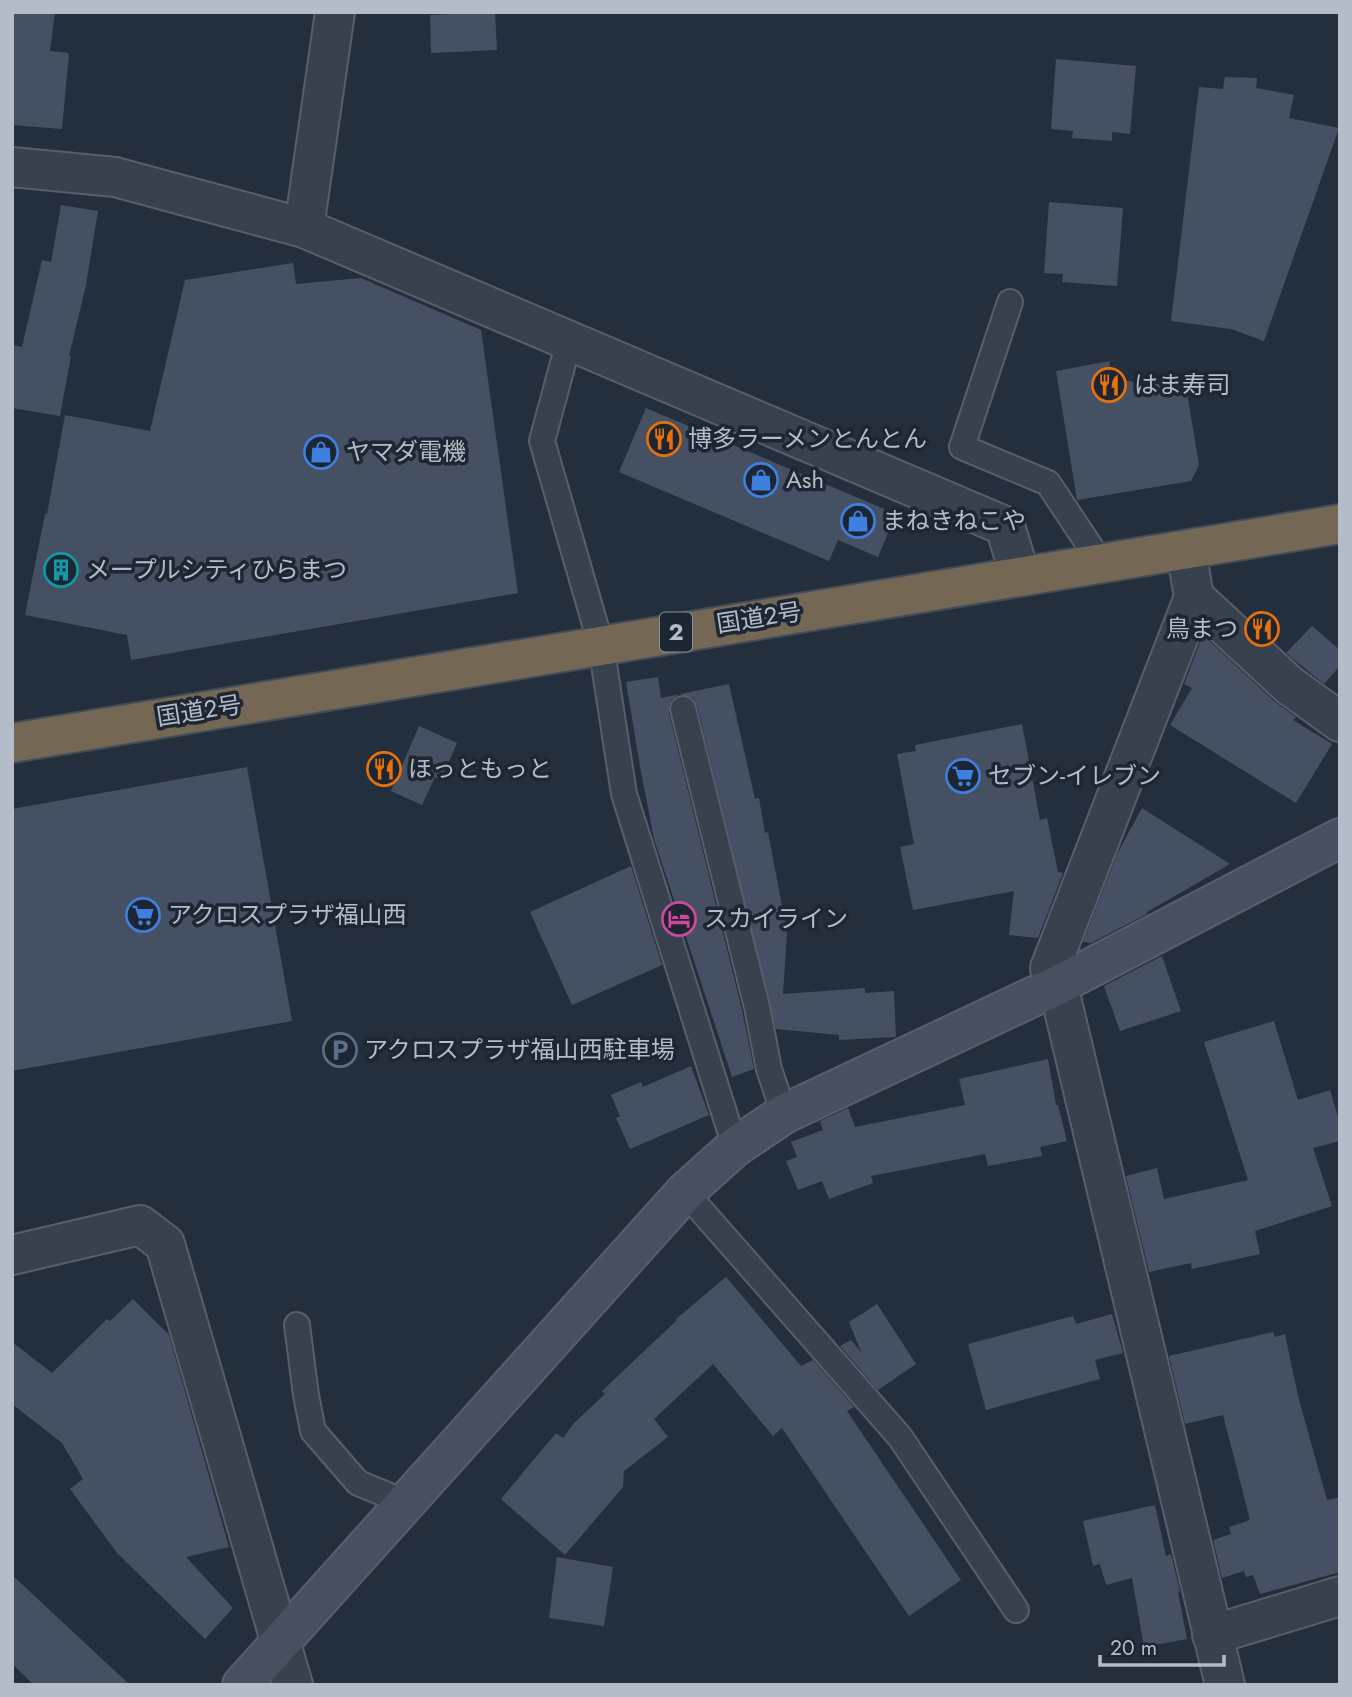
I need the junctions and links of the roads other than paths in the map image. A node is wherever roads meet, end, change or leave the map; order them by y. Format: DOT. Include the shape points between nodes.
graph roads {
  1 [pos="335,12"];
  2 [pos="12,167"];
  3 [pos="304,228"];
  4 [pos="1010,302"];
  5 [pos="569,341"];
  6 [pos="1340,523"];
  7 [pos="1186,550"];
  8 [pos="1101,563"];
  9 [pos="1020,575"];
  10 [pos="1194,597"];
  11 [pos="601,645"];
  12 [pos="682,709"];
  13 [pos="1340,722"];
  14 [pos="12,743"];
  15 [pos="1340,838"];
  16 [pos="1058,985"];
  17 [pos="784,1114"];
  18 [pos="735,1147"];
  19 [pos="685,1192"];
  20 [pos="12,1255"];
  21 [pos="297,1325"];
  22 [pos="407,1503"];
  23 [pos="1340,1596"];
  24 [pos="1016,1609"];
  25 [pos="1212,1635"];
  26 [pos="280,1644"];
  27 [pos="242,1685"];
  28 [pos="293,1685"];
  29 [pos="1225,1685"];
  1 -- 3 [label="street"];
  2 -- 3 [label="street" via="115,177"];
  3 -- 5 [label="street"];
  4 -- 8 [label="lane" via="962,447 1048,483"];
  5 -- 9 [label="street" via="1005,526"];
  5 -- 11 [label="lane" via="542,441"];
  6 -- 7 [label="highway, 国道2号 / 2"];
  7 -- 8 [label="highway, 国道2号 / 2"];
  7 -- 10 [label="street"];
  8 -- 9 [label="highway, 国道2号 / 2"];
  9 -- 11 [label="highway, 国道2号 / 2"];
  10 -- 13 [label="street" via="1289,685"];
  10 -- 16 [label="street" via="1050,968"];
  11 -- 14 [label="highway, 国道2号 / 2"];
  11 -- 18 [label="lane" via="624,794"];
  12 -- 17 [label="lane" via="769,1069"];
  15 -- 16 [label="street"];
  16 -- 17 [label="street"];
  16 -- 25 [label="street"];
  17 -- 18 [label="street"];
  18 -- 19 [label="street"];
  19 -- 22 [label="street"];
  19 -- 24 [label="lane" via="900,1437"];
  20 -- 26 [label="street" via="141,1225 165,1244"];
  21 -- 22 [label="lane" via="313,1431 358,1483"];
  22 -- 26 [label="street"];
  23 -- 25 [label="street"];
  25 -- 29 [label="street"];
  26 -- 27 [label="street"];
  26 -- 28 [label="street"];
}
